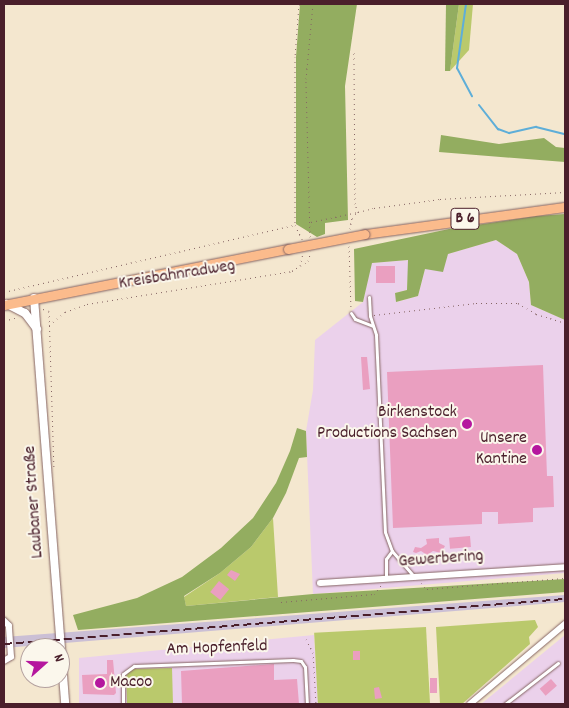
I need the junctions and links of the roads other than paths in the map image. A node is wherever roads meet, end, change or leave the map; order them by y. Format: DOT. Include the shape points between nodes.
graph roads {
  1 [pos="565,207"];
  2 [pos="368,297"];
  3 [pos="34,298"];
  4 [pos="5,304"];
  5 [pos="352,313"];
  6 [pos="372,326"];
  7 [pos="38,330"];
  8 [pos="392,551"];
  9 [pos="565,567"];
  10 [pos="415,577"];
  11 [pos="386,579"];
  12 [pos="320,583"];
  13 [pos="4,621"];
  14 [pos="565,624"];
  15 [pos="4,661"];
  16 [pos="558,663"];
  17 [pos="65,704"];
  18 [pos="123,704"];
  19 [pos="307,704"];
  20 [pos="472,704"];
  21 [pos="505,704"];
  1 -- 3 [label="main road, B 6, bridge" via="365,234"];
  2 -- 6 [label="lane"];
  3 -- 4 [label="main road, B 6"];
  3 -- 7 [label="street, Laubaner Straße"];
  4 -- 7 [label="street" via="25,313"];
  5 -- 6 [label="lane" via="355,319"];
  6 -- 8 [label="lane" via="376,335 385,532"];
  7 -- 17 [label="street, Laubaner Straße"];
  8 -- 10 [label="lane"];
  8 -- 11 [label="lane" via="386,559"];
  9 -- 10 [label="street, Gewerbering"];
  10 -- 11 [label="street, Gewerbering"];
  11 -- 12 [label="street, Gewerbering"];
  13 -- 15 [label="street" via="9,626 11,658"];
  14 -- 20 [label="street"];
  16 -- 21 [label="lane"];
  18 -- 19 [label="lane, Am Hopfenfeld" via="123,674 134,666 293,660 301,661 305,668"];
}
